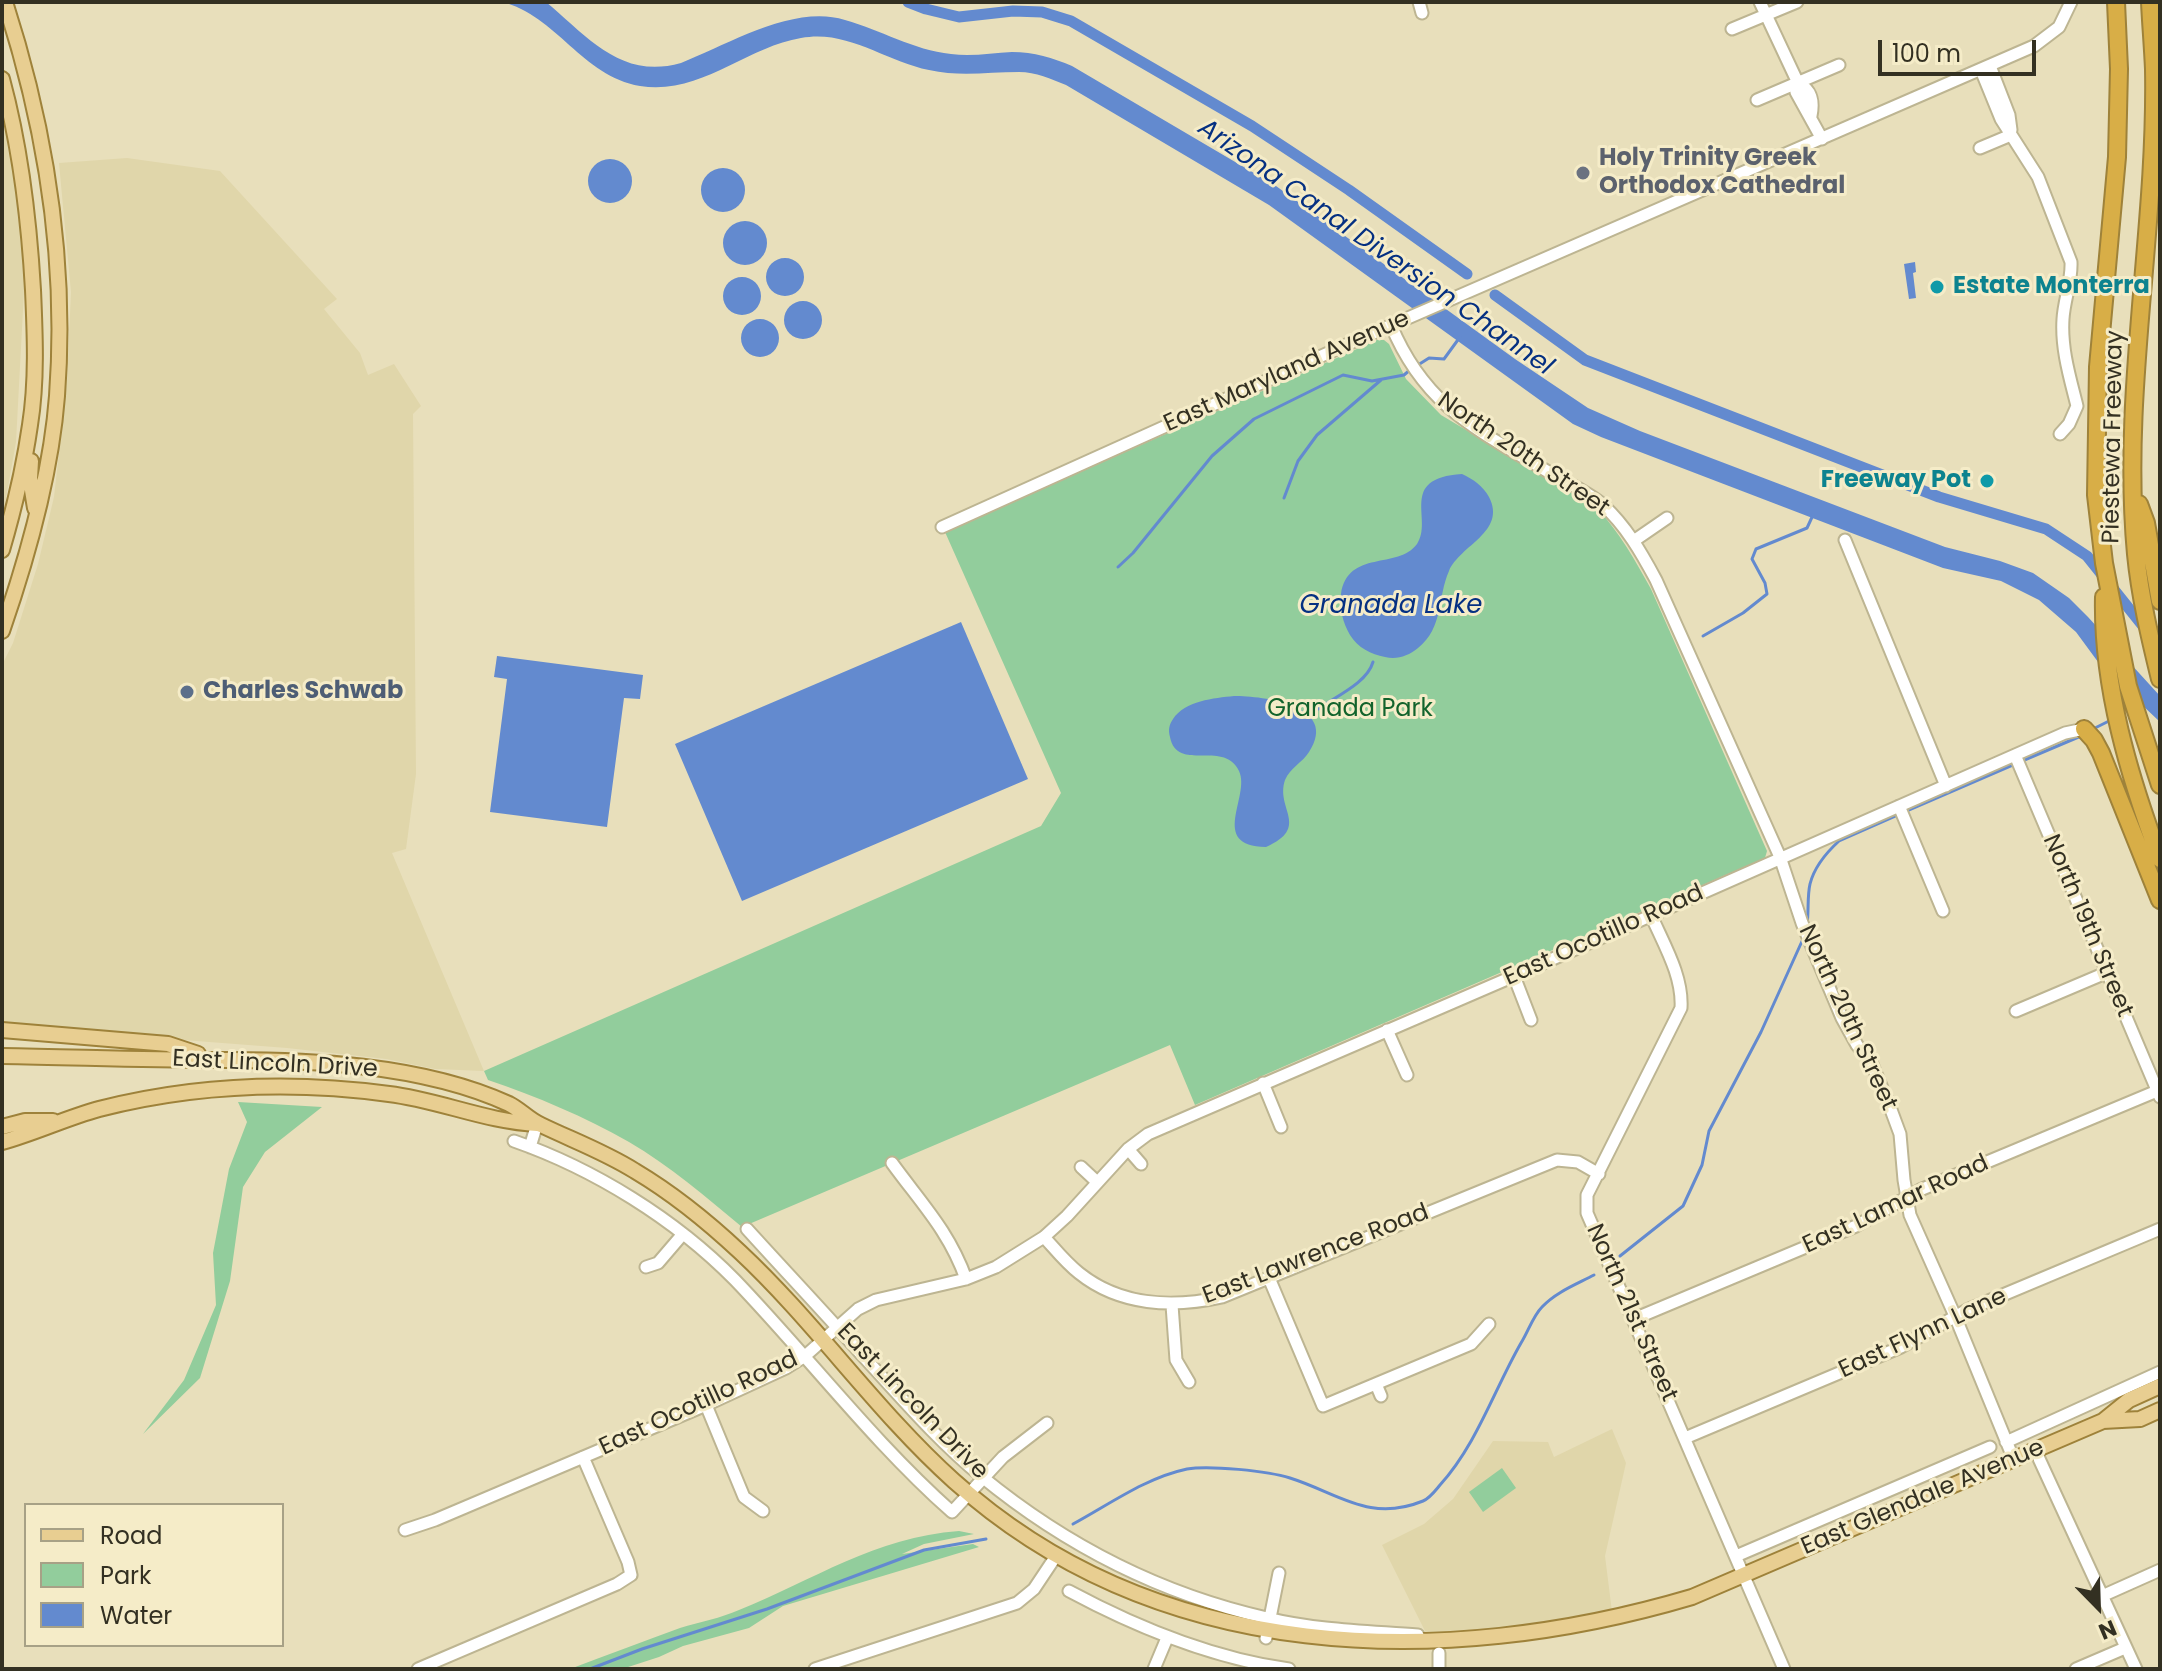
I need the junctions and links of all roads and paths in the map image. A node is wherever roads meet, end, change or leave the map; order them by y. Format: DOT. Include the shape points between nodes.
graph roads {
  1 [pos="5,2"];
  2 [pos="1760,2"];
  3 [pos="1797,2"];
  4 [pos="2071,2"];
  5 [pos="2116,2"];
  6 [pos="2150,2"];
  7 [pos="1766,15"];
  8 [pos="1732,29"];
  9 [pos="1839,65"];
  10 [pos="1985,68"];
  11 [pos="2,79"];
  12 [pos="1798,83"];
  13 [pos="1757,100"];
  14 [pos="2011,135"];
  15 [pos="1822,139"];
  16 [pos="1980,148"];
  17 [pos="1391,325"];
  18 [pos="32,409"];
  19 [pos="2060,434"];
  20 [pos="2133,487"];
  21 [pos="37,513"];
  22 [pos="1667,518"];
  23 [pos="942,527"];
  24 [pos="1635,540"];
  25 [pos="1845,540"];
  26 [pos="4,543"];
  27 [pos="2104,563"];
  28 [pos="2160,601"];
  29 [pos="2,631"];
  30 [pos="2160,679"];
  31 [pos="2084,729"];
  32 [pos="2015,755"];
  33 [pos="2160,785"];
  34 [pos="1946,786"];
  35 [pos="1899,806"];
  36 [pos="1780,857"];
  37 [pos="2160,859"];
  38 [pos="2160,900"];
  39 [pos="1943,911"];
  40 [pos="1651,915"];
  41 [pos="2108,972"];
  42 [pos="1514,976"];
  43 [pos="2016,1011"];
  44 [pos="1531,1020"];
  45 [pos="2,1030"];
  46 [pos="1387,1030"];
  47 [pos="2,1056"];
  48 [pos="214,1060"];
  49 [pos="1407,1075"];
  50 [pos="1263,1083"];
  51 [pos="2159,1094"];
  52 [pos="58,1121"];
  53 [pos="537,1124"];
  54 [pos="2,1127"];
  55 [pos="1281,1127"];
  56 [pos="514,1141"];
  57 [pos="2,1142"];
  58 [pos="530,1147"];
  59 [pos="1128,1149"];
  60 [pos="892,1163"];
  61 [pos="1141,1164"];
  62 [pos="1081,1167"];
  63 [pos="1599,1174"];
  64 [pos="1096,1181"];
  65 [pos="1906,1198"];
  66 [pos="747,1229"];
  67 [pos="2160,1229"];
  68 [pos="682,1235"];
  69 [pos="1044,1237"];
  70 [pos="646,1267"];
  71 [pos="1269,1278"];
  72 [pos="966,1279"];
  73 [pos="1172,1305"];
  74 [pos="1955,1316"];
  75 [pos="1634,1319"];
  76 [pos="1489,1324"];
  77 [pos="837,1327"];
  78 [pos="822,1340"];
  79 [pos="805,1356"];
  80 [pos="2160,1372"];
  81 [pos="1189,1382"];
  82 [pos="2160,1386"];
  83 [pos="706,1405"];
  84 [pos="2160,1410"];
  85 [pos="2103,1421"];
  86 [pos="1047,1423"];
  87 [pos="1685,1438"];
  88 [pos="2006,1442"];
  89 [pos="1990,1447"];
  90 [pos="2035,1450"];
  91 [pos="583,1457"];
  92 [pos="2014,1460"];
  93 [pos="983,1478"];
  94 [pos="970,1495"];
  95 [pos="763,1511"];
  96 [pos="405,1530"];
  97 [pos="1056,1556"];
  98 [pos="1736,1556"];
  99 [pos="2160,1570"];
  100 [pos="1279,1573"];
  101 [pos="1744,1575"];
  102 [pos="1069,1591"];
  103 [pos="2102,1596"];
  104 [pos="1269,1619"];
  105 [pos="1418,1635"];
  106 [pos="1167,1638"];
  107 [pos="1266,1638"];
  108 [pos="2125,1648"];
  109 [pos="1439,1653"];
  110 [pos="418,1669"];
  111 [pos="815,1669"];
  112 [pos="1154,1669"];
  113 [pos="1289,1669"];
  114 [pos="1439,1669"];
  115 [pos="1784,1669"];
  116 [pos="2076,1669"];
  117 [pos="2136,1669"];
  1 -- 21 [label="main road" via="42,144 58,269 57,397"];
  2 -- 7 [label="street"];
  3 -- 7 [label="street"];
  4 -- 10 [label="street, East Maryland Avenue" via="2059,27 2044,41"];
  5 -- 27 [label="highway, Piestewa Freeway" via="2117,157 2098,367 2096,463"];
  6 -- 20 [label="highway, Piestewa Freeway" via="2154,70"];
  7 -- 8 [label="street"];
  7 -- 12 [label="street"];
  9 -- 12 [label="street"];
  10 -- 14 [label="street"];
  10 -- 15 [label="street, East Maryland Avenue"];
  11 -- 18 [label="main road" via="29,228"];
  12 -- 13 [label="street"];
  12 -- 15 [label="street" via="1796,92"];
  14 -- 16 [label="street"];
  14 -- 19 [label="street" via="2038,177 2071,262 2063,338 2077,406"];
  15 -- 17 [label="street, East Maryland Avenue"];
  17 -- 23 [label="street, East Maryland Avenue"];
  17 -- 24 [label="street, North 20th Street" via="1412,368 1443,405 1601,503"];
  18 -- 21 [label="main road" via="30,478"];
  18 -- 26 [label="main road"];
  20 -- 28 [label="highway" via="2146,523"];
  20 -- 30 [label="highway, Piestewa Freeway" via="2136,554"];
  21 -- 26 [label="main road" via="20,521"];
  21 -- 29 [label="main road"];
  22 -- 24 [label="street"];
  24 -- 36 [label="street, North 20th Street"];
  25 -- 34 [label="street"];
  27 -- 33 [label="highway, Piestewa Freeway" via="2128,686"];
  27 -- 37 [label="highway" via="2103,625 2123,744"];
  31 -- 32 [label="street, East Ocotillo Road"];
  31 -- 38 [label="highway" via="2101,753"];
  32 -- 34 [label="street, East Ocotillo Road"];
  32 -- 41 [label="street, North 19th Street"];
  34 -- 35 [label="street, East Ocotillo Road"];
  35 -- 36 [label="street, East Ocotillo Road"];
  35 -- 39 [label="street"];
  36 -- 40 [label="street, East Ocotillo Road"];
  36 -- 65 [label="street, North 20th Street" via="1842,1018 1871,1062 1900,1134"];
  40 -- 42 [label="street, East Ocotillo Road"];
  40 -- 63 [label="street, North 21st Street" via="1679,979 1681,1008"];
  41 -- 43 [label="street"];
  41 -- 51 [label="street, North 19th Street"];
  42 -- 44 [label="street"];
  42 -- 46 [label="street, East Ocotillo Road"];
  45 -- 48 [label="main road" via="168,1044"];
  46 -- 49 [label="street"];
  46 -- 50 [label="street, East Ocotillo Road"];
  47 -- 48 [label="main road, East Lincoln Drive"];
  48 -- 53 [label="main road, East Lincoln Drive" via="396,1072 479,1092 515,1107"];
  50 -- 55 [label="street"];
  50 -- 59 [label="street, East Ocotillo Road" via="1148,1134"];
  51 -- 65 [label="street, East Lamar Road"];
  52 -- 53 [label="main road, East Lincoln Drive" via="168,1094 269,1087 390,1094 507,1123"];
  52 -- 54 [label="main road"];
  52 -- 57 [label="main road, East Lincoln Drive"];
  53 -- 58 [label="street"];
  53 -- 78 [label="main road, East Lincoln Drive" via="633,1170 680,1202 740,1252"];
  56 -- 58 [label="street, East Lincoln Drive"];
  58 -- 68 [label="street, East Lincoln Drive" via="603,1182"];
  59 -- 61 [label="street"];
  59 -- 64 [label="street, East Ocotillo Road"];
  60 -- 72 [label="street" via="945,1233"];
  62 -- 64 [label="street"];
  63 -- 71 [label="street, East Lawrence Road" via="1578,1162 1557,1160"];
  63 -- 75 [label="street, North 21st Street" via="1587,1195 1587,1213"];
  64 -- 69 [label="street, East Ocotillo Road"];
  65 -- 74 [label="street, North 20th Street"];
  65 -- 75 [label="street, East Lamar Road" via="1856,1226"];
  66 -- 77 [label="street, East Lincoln Drive"];
  67 -- 74 [label="street, East Flynn Lane"];
  68 -- 70 [label="street" via="658,1263"];
  68 -- 79 [label="street, East Lincoln Drive" via="734,1280"];
  69 -- 72 [label="street, East Ocotillo Road"];
  69 -- 73 [label="street, East Lawrence Road" via="1078,1273 1105,1290"];
  71 -- 73 [label="street, East Lawrence Road" via="1222,1297"];
  71 -- 76 [label="street" via="1323,1406 1379,1390 1471,1344"];
  72 -- 77 [label="street, East Ocotillo Road" via="876,1300"];
  73 -- 81 [label="street" via="1176,1360"];
  74 -- 87 [label="street, East Flynn Lane" via="1901,1347"];
  74 -- 88 [label="street, North 20th Street"];
  75 -- 87 [label="street, North 21st Street"];
  77 -- 78 [label="street, East Ocotillo Road"];
  77 -- 93 [label="street, East Lincoln Drive"];
  78 -- 79 [label="street, East Ocotillo Road"];
  78 -- 94 [label="main road, East Lincoln Drive"];
  79 -- 83 [label="street, East Ocotillo Road"];
  79 -- 94 [label="street, East Lincoln Drive" via="952,1512"];
  80 -- 88 [label="street"];
  82 -- 85 [label="main road, East Glendale Avenue" via="2129,1400"];
  83 -- 91 [label="street, East Ocotillo Road"];
  83 -- 95 [label="street" via="744,1497"];
  84 -- 85 [label="main road, East Glendale Avenue" via="2140,1419"];
  85 -- 90 [label="main road, East Glendale Avenue"];
  86 -- 93 [label="street"];
  87 -- 98 [label="street, North 21st Street"];
  88 -- 92 [label="street, North 20th Street"];
  89 -- 98 [label="street"];
  90 -- 92 [label="main road, East Glendale Avenue"];
  90 -- 103 [label="street"];
  91 -- 96 [label="street, East Ocotillo Road"];
  91 -- 110 [label="street" via="631,1575"];
  92 -- 101 [label="main road, East Glendale Avenue"];
  93 -- 94 [label="street"];
  93 -- 104 [label="street, East Lincoln Drive" via="1100,1558 1173,1590"];
  94 -- 97 [label="main road, East Lincoln Drive"];
  97 -- 107 [label="main road, East Lincoln Drive" via="1176,1613"];
  97 -- 111 [label="street" via="1034,1589 1017,1603"];
  98 -- 101 [label="street, North 21st Street"];
  99 -- 103 [label="street"];
  100 -- 104 [label="street"];
  101 -- 109 [label="main road, East Lincoln Drive" via="1648,1614 1592,1630"];
  101 -- 115 [label="street, North 21st Street"];
  102 -- 106 [label="street"];
  103 -- 108 [label="street"];
  104 -- 105 [label="street, East Lincoln Drive"];
  104 -- 107 [label="street"];
  106 -- 112 [label="street"];
  106 -- 113 [label="street"];
  107 -- 109 [label="main road, East Lincoln Drive" via="1340,1649"];
  108 -- 116 [label="street"];
  108 -- 117 [label="street"];
  109 -- 114 [label="street"];
}
